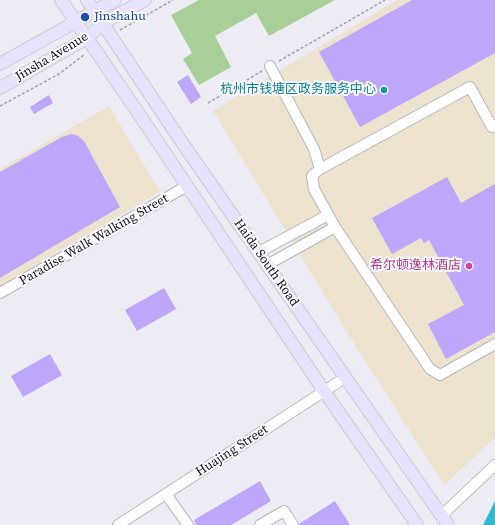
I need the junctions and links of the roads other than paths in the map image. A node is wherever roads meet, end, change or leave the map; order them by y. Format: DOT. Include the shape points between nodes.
graph roads {
  1 [pos="61,0"];
  2 [pos="87,0"];
  3 [pos="115,0"];
  4 [pos="145,0"];
  5 [pos="95,11"];
  6 [pos="76,21"];
  7 [pos="103,23"];
  8 [pos="86,38"];
  9 [pos="0,64"];
  10 [pos="270,66"];
  11 [pos="0,88"];
  12 [pos="495,125"];
  13 [pos="320,170"];
  14 [pos="187,186"];
  15 [pos="328,215"];
  16 [pos="335,227"];
  17 [pos="259,252"];
  18 [pos="267,265"];
  19 [pos="0,293"];
  20 [pos="495,344"];
  21 [pos="346,378"];
  22 [pos="324,391"];
  23 [pos="495,465"];
  24 [pos="166,494"];
  25 [pos="444,521"];
  26 [pos="118,525"];
  27 [pos="188,525"];
  28 [pos="260,525"];
  29 [pos="293,525"];
  30 [pos="417,525"];
  1 -- 6 [label="main road, Haida South Road"];
  2 -- 5 [label="main road, Haida South Road"];
  3 -- 5 [label="main road, Jinsha Avenue"];
  4 -- 7 [label="main road, Jinsha Avenue"];
  5 -- 6 [label="main road, Jinsha Avenue"];
  5 -- 7 [label="main road, Haida South Road"];
  6 -- 8 [label="main road, Haida South Road"];
  6 -- 9 [label="main road, Jinsha Avenue"];
  7 -- 8 [label="main road, Jinsha Avenue"];
  7 -- 17 [label="main road, Haida South Road"];
  8 -- 11 [label="main road, Jinsha Avenue"];
  8 -- 14 [label="main road, Haida South Road"];
  10 -- 13 [label="street" via="314,148"];
  12 -- 13 [label="street" via="492,127 470,87"];
  13 -- 15 [label="street" via="312,176 314,189"];
  14 -- 19 [label="street, Paradise Walk Walking Street"];
  14 -- 22 [label="main road, Haida South Road"];
  15 -- 16 [label="street"];
  15 -- 17 [label="street"];
  16 -- 18 [label="street"];
  16 -- 20 [label="street" via="430,369 440,375"];
  17 -- 18 [label="main road, Haida South Road"];
  18 -- 21 [label="main road, Haida South Road"];
  21 -- 22 [label="street, Huajing Street"];
  21 -- 25 [label="main road, Haida South Road"];
  22 -- 24 [label="street, Huajing Street"];
  22 -- 30 [label="main road, Haida South Road"];
  23 -- 25 [label="street"];
  24 -- 26 [label="street, Huajing Street"];
  24 -- 27 [label="street"];
  28 -- 29 [label="street" via="284,511"];
}
